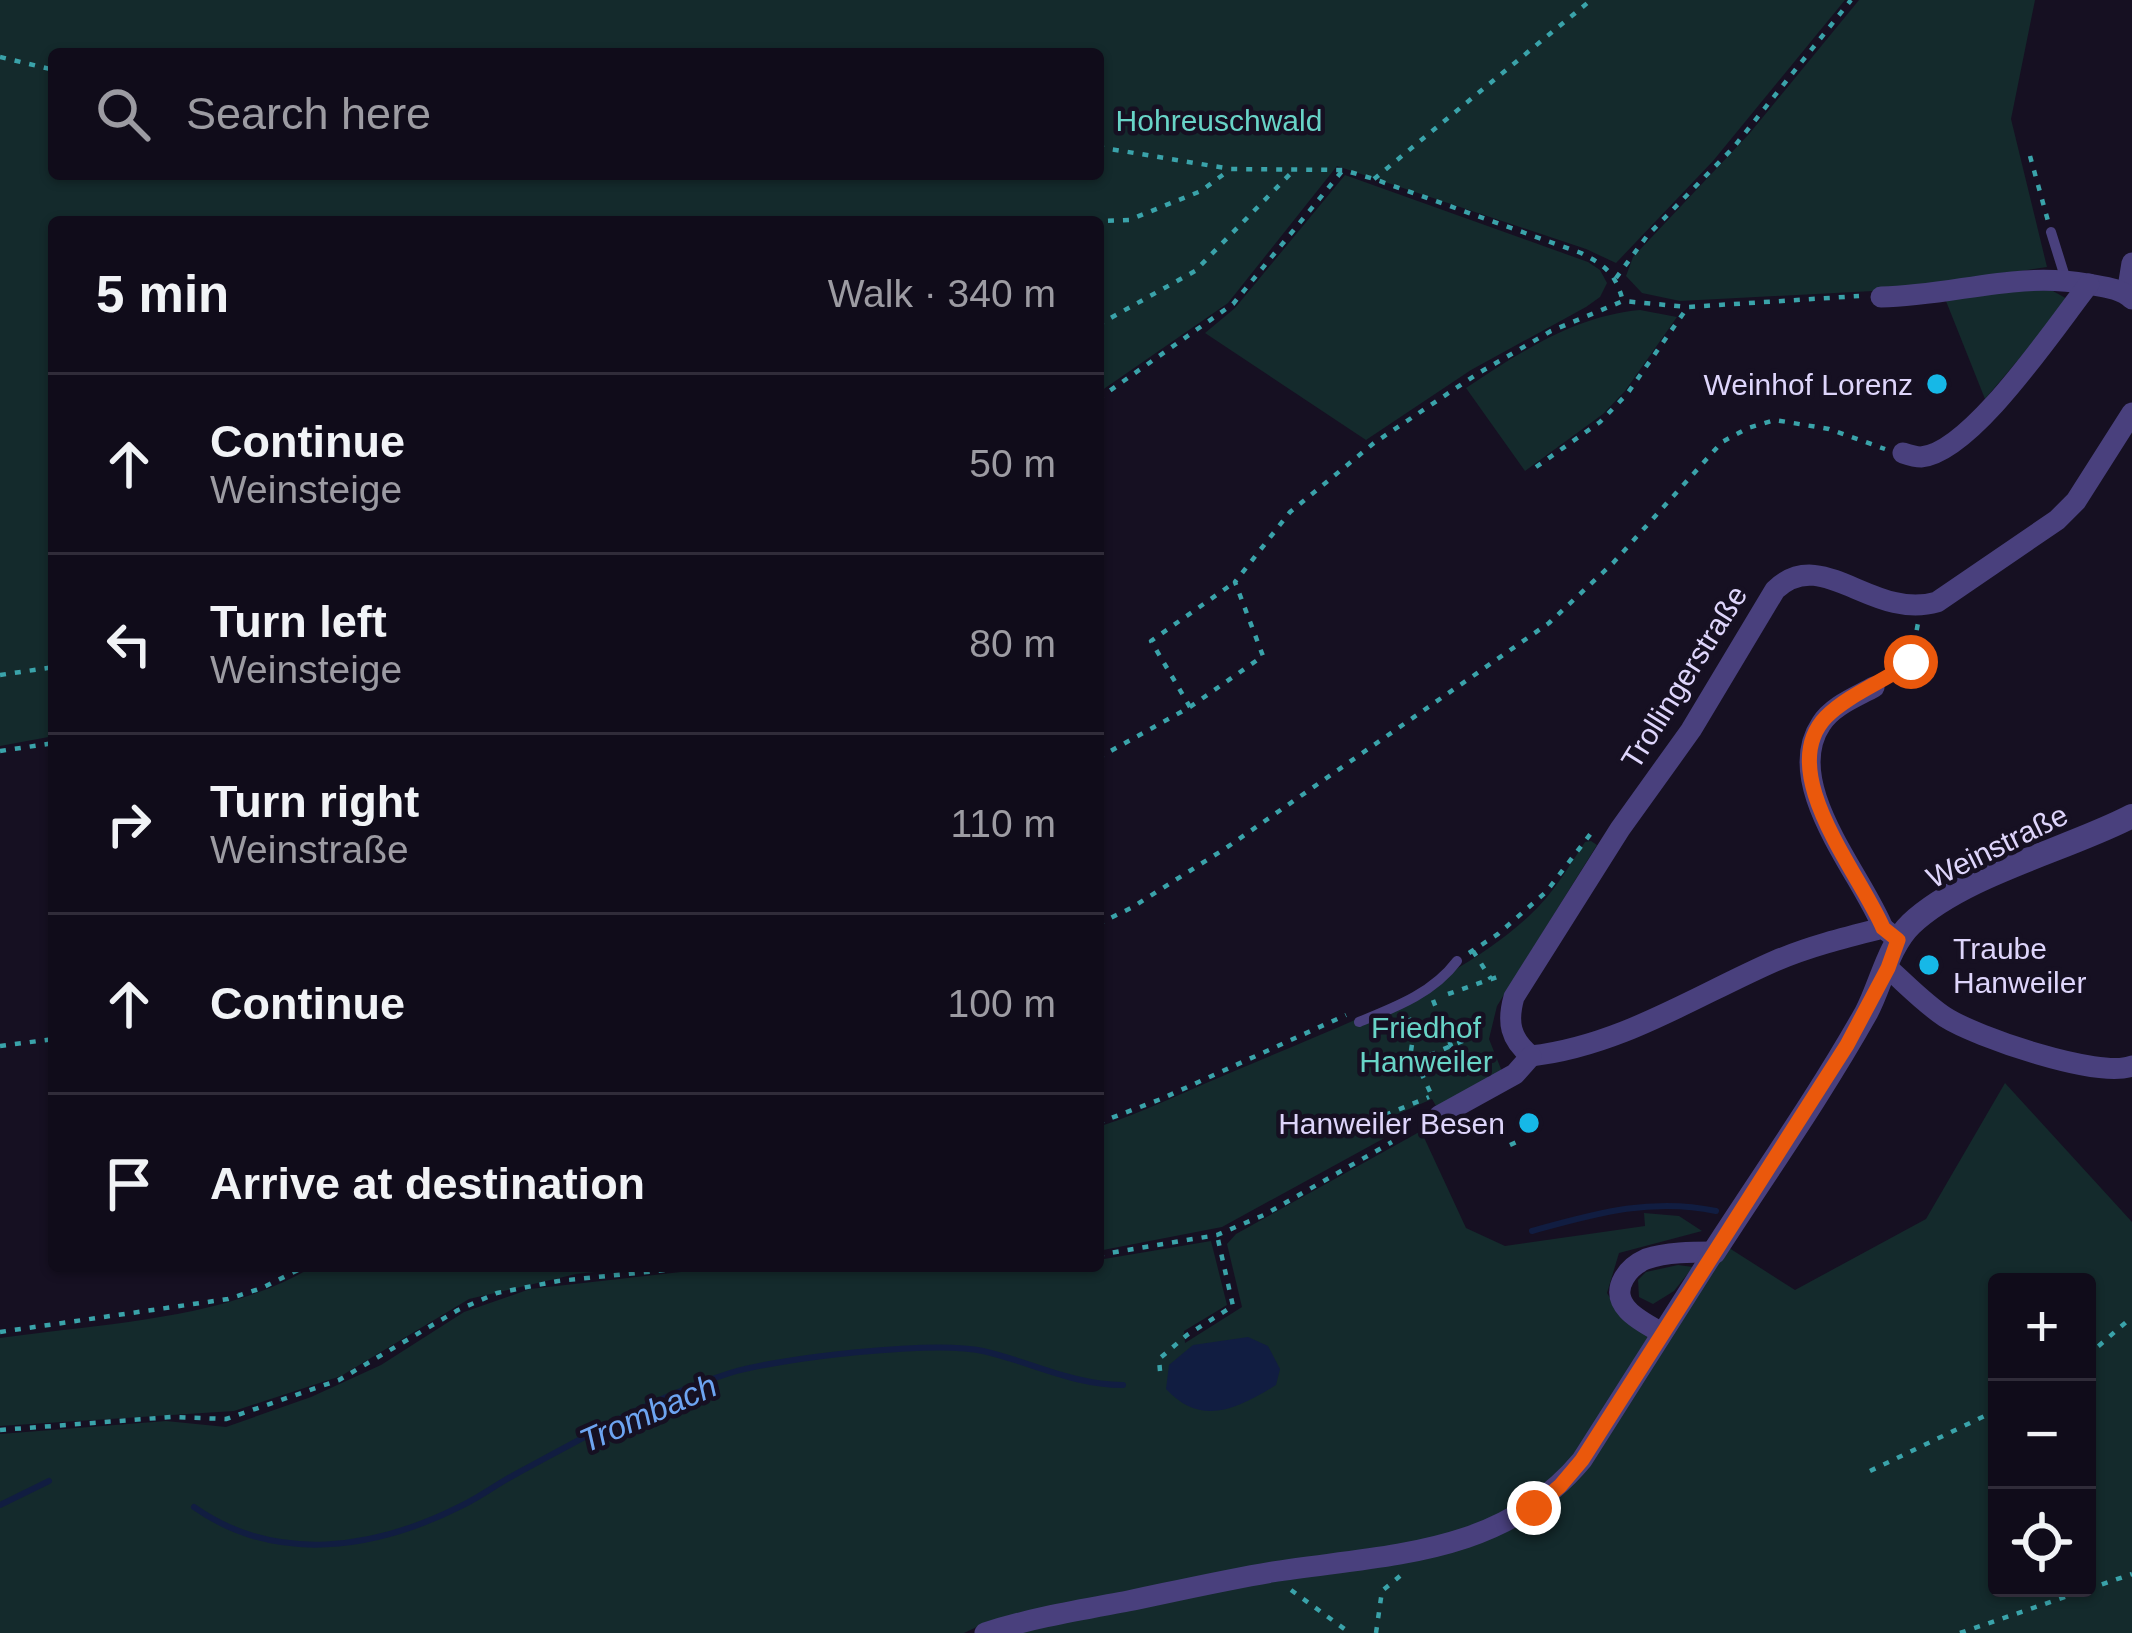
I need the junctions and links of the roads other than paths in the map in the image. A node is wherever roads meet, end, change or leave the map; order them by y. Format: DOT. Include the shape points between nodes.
graph roads {
  1 [pos="2051,232"];
  2 [pos="2132,263"];
  3 [pos="2066,280"];
  4 [pos="2089,284"];
  5 [pos="1881,297"];
  6 [pos="2129,297"];
  7 [pos="2132,413"];
  8 [pos="1903,454"];
  9 [pos="1874,687"];
  10 [pos="2132,816"];
  11 [pos="1890,934"];
  12 [pos="1457,961"];
  13 [pos="1888,968"];
  14 [pos="1359,1015"];
  15 [pos="1531,1056"];
  16 [pos="2132,1066"];
  17 [pos="1436,1106"];
  18 [pos="1714,1252"];
  19 [pos="1662,1333"];
  20 [pos="985,1633"];
  1 -- 3 [label="lane"];
  2 -- 6 [label="street"];
  3 -- 4 [label="street"];
  3 -- 5 [label="street"];
  4 -- 6 [label="street"];
  4 -- 8 [label="street" via="1971,430 1934,453"];
  7 -- 15 [label="street, Trollingerstraße" via="2057,520 1921,607 1863,595 1816,572 1774,590 1514,997 1509,1015 1517,1045"];
  9 -- 11 [label="street" via="1822,721 1809,769 1820,808"];
  10 -- 11 [label="street, Weinstraße" via="1982,880"];
  11 -- 13 [label="street"];
  11 -- 15 [label="street" via="1773,962 1671,1012"];
  12 -- 14 [label="lane" via="1408,1002"];
  13 -- 16 [label="street" via="1974,1033 2108,1069"];
  13 -- 18 [label="street"];
  15 -- 17 [label="street" via="1515,1074"];
  18 -- 19 [label="street"];
  18 -- 19 [label="street" via="1646,1259 1624,1278 1622,1301"];
  19 -- 20 [label="street" via="1582,1460 1534,1508 1500,1526 1422,1550 1266,1573"];
}
